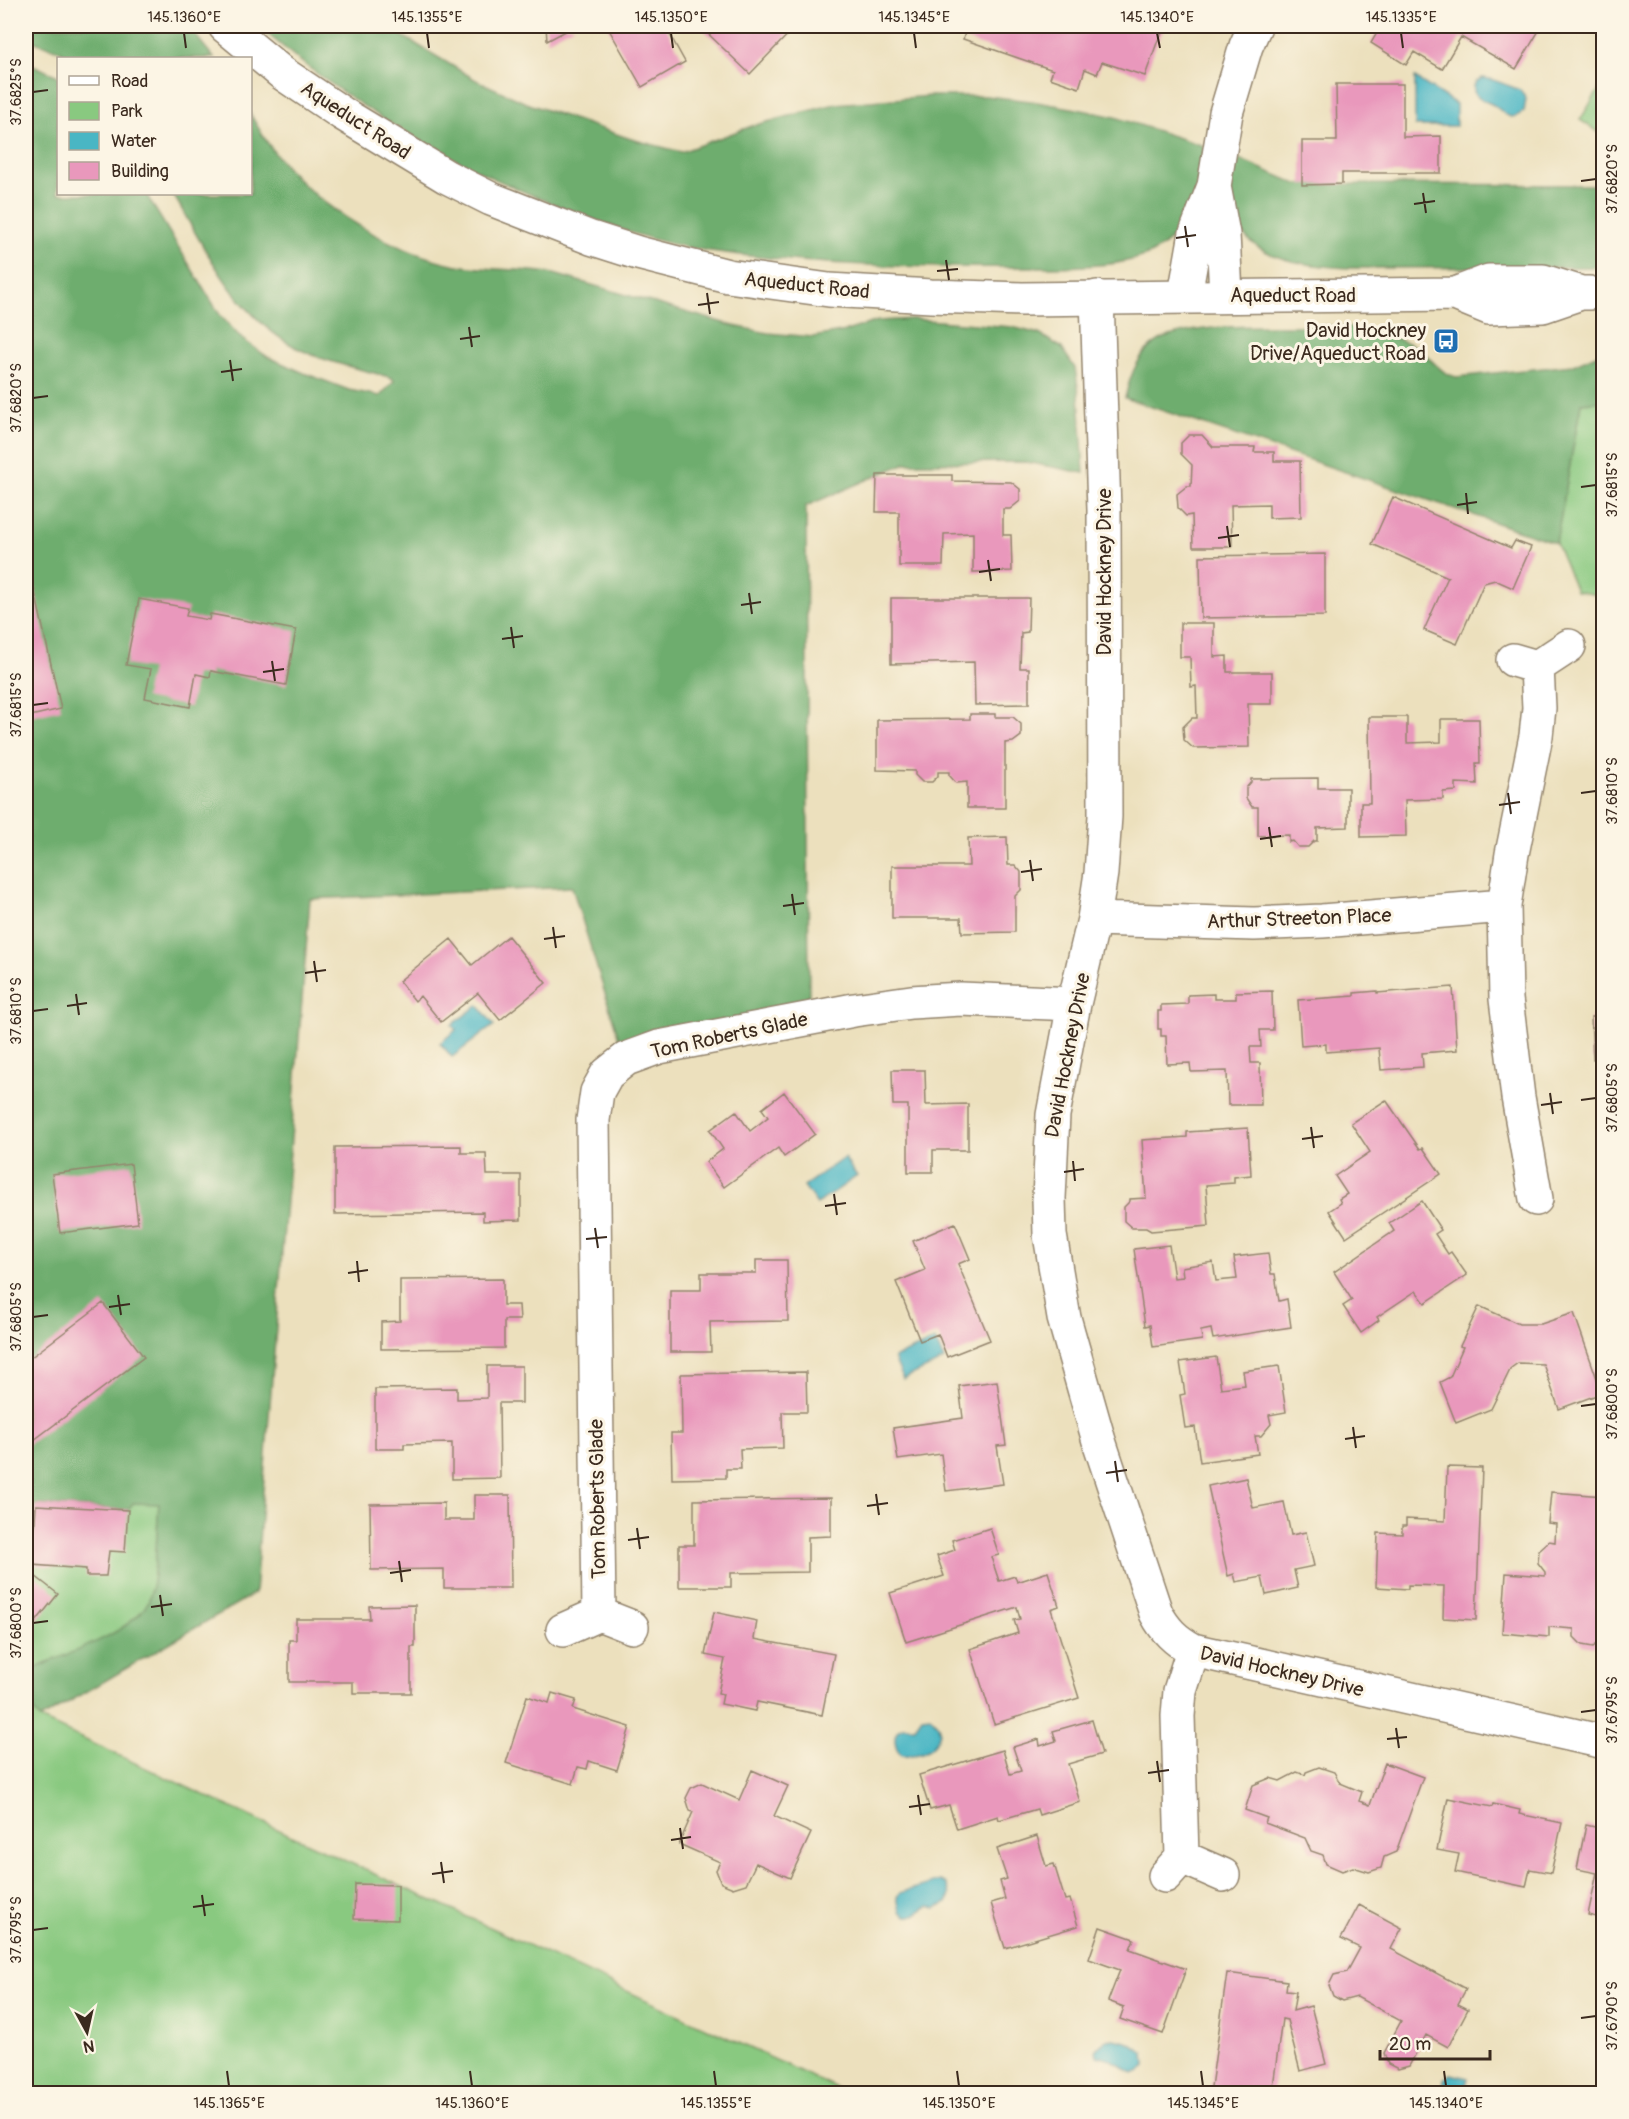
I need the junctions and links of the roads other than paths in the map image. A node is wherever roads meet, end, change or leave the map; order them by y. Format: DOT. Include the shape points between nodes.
graph roads {
  1 [pos="225,26"];
  2 [pos="1255,26"];
  3 [pos="1214,186"];
  4 [pos="1592,293"];
  5 [pos="1226,295"];
  6 [pos="1185,296"];
  7 [pos="1097,297"];
  8 [pos="1569,646"];
  9 [pos="1504,906"];
  10 [pos="1094,919"];
  11 [pos="1074,1004"];
  12 [pos="1536,1199"];
  13 [pos="599,1614"];
  14 [pos="632,1627"];
  15 [pos="563,1630"];
  16 [pos="1192,1650"];
  17 [pos="1604,1742"];
  18 [pos="1222,1875"];
  1 -- 7 [label="street, Aqueduct Road" via="291,78 447,177 548,223 638,253 728,276 830,290 1022,299"];
  2 -- 3 [label="street" via="1229,102"];
  3 -- 5 [label="street" via="1223,234"];
  3 -- 6 [label="street" via="1196,233"];
  4 -- 5 [label="street, Aqueduct Road" via="1543,306 1489,308 1455,294"];
  5 -- 6 [label="street, Aqueduct Road"];
  6 -- 7 [label="street, Aqueduct Road"];
  7 -- 10 [label="street, David Hockney Drive" via="1104,499 1105,816"];
  8 -- 9 [label="street" via="1525,664 1539,708"];
  9 -- 10 [label="street, Arthur Streeton Place" via="1254,924"];
  9 -- 12 [label="street" via="1506,999"];
  10 -- 11 [label="street, David Hockney Drive"];
  11 -- 13 [label="street, Tom Roberts Glade" via="961,999 854,1010 659,1047 626,1059 607,1074 597,1092 593,1120"];
  11 -- 16 [label="street, David Hockney Drive" via="1053,1115 1050,1154 1050,1235 1064,1318 1099,1441 1156,1613 1165,1629"];
  13 -- 14 [label="street"];
  13 -- 15 [label="street"];
  16 -- 17 [label="street, David Hockney Drive"];
  16 -- 18 [label="street" via="1180,1691 1174,1867"];
}
